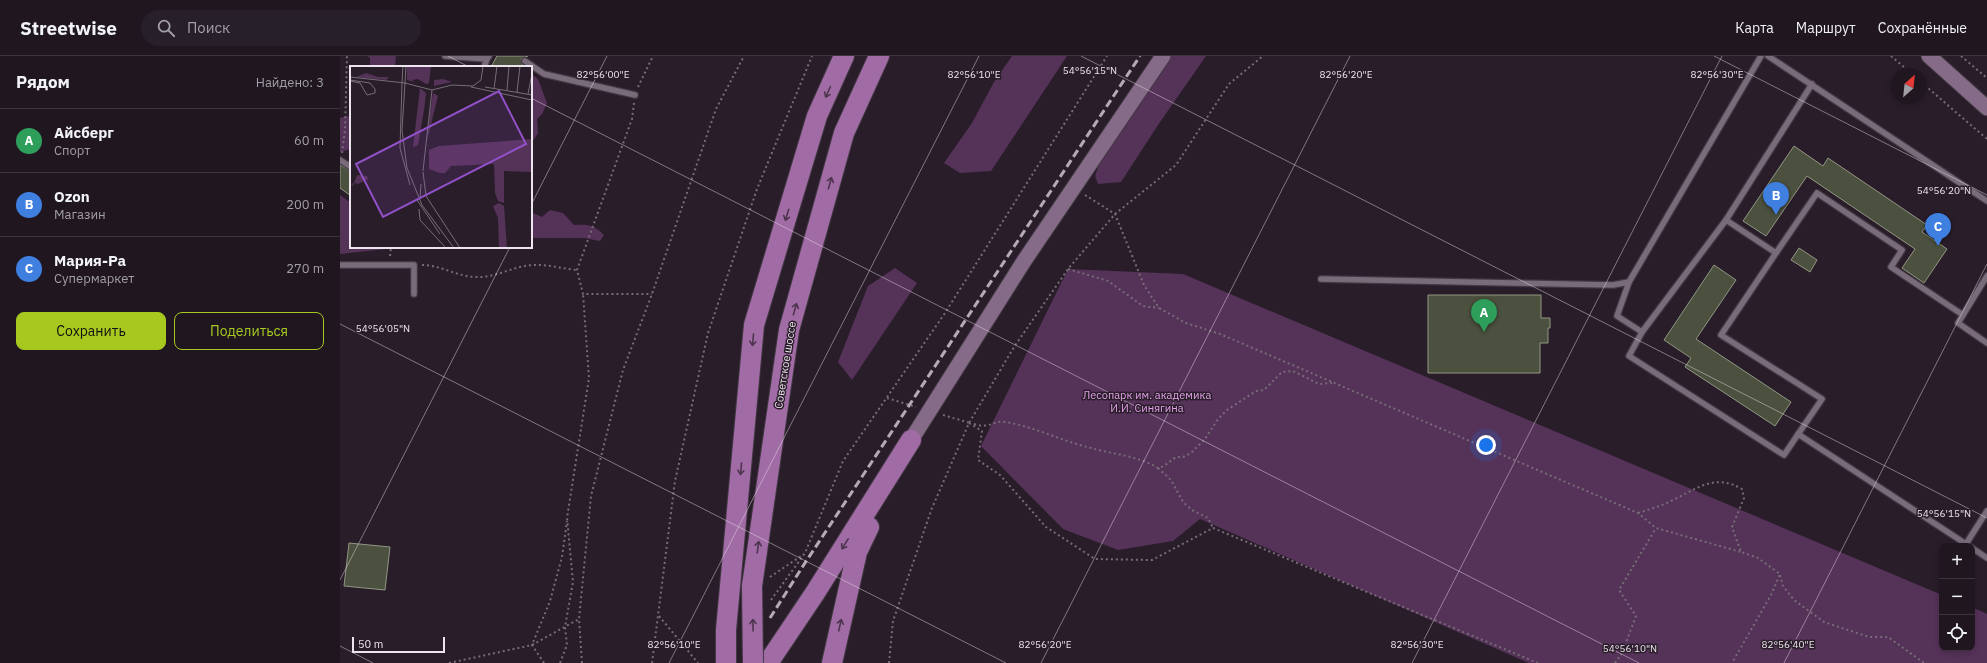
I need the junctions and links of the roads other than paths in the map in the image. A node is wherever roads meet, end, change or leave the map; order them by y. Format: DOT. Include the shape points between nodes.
graph roads {
  1 [pos="445,56"];
  2 [pos="844,56"];
  3 [pos="879,56"];
  4 [pos="1163,56"];
  5 [pos="1761,56"];
  6 [pos="1768,56"];
  7 [pos="1929,56"];
  8 [pos="488,58"];
  9 [pos="525,61"];
  10 [pos="1812,84"];
  11 [pos="635,95"];
  12 [pos="1987,108"];
  13 [pos="340,160"];
  14 [pos="350,166"];
  15 [pos="1987,201"];
  16 [pos="1726,220"];
  17 [pos="1776,253"];
  18 [pos="340,264"];
  19 [pos="1987,276"];
  20 [pos="1321,278"];
  21 [pos="1629,282"];
  22 [pos="414,294"];
  23 [pos="1963,314"];
  24 [pos="1642,332"];
  25 [pos="1987,343"];
  26 [pos="1798,434"];
  27 [pos="911,440"];
  28 [pos="1987,511"];
  29 [pos="1965,543"];
  30 [pos="1969,543"];
  31 [pos="1975,550"];
  32 [pos="1987,558"];
  33 [pos="762,661"];
  34 [pos="726,663"];
  35 [pos="832,663"];
  1 -- 8 [label="lane"];
  2 -- 34 [label="highway, one-way" via="817,116 754,325 726,630"];
  33 -- 3 [label="highway, Советское шоссе, one-way, bridge" via="752,586 789,330 844,133"];
  4 -- 27 [label="street" via="1073,188"];
  5 -- 21 [label="lane"];
  6 -- 10 [label="lane"];
  7 -- 12 [label="street"];
  9 -- 11 [label="lane" via="544,74"];
  10 -- 15 [label="lane"];
  10 -- 16 [label="lane"];
  13 -- 14 [label="lane"];
  16 -- 17 [label="lane"];
  16 -- 24 [label="lane"];
  17 -- 23 [label="lane" via="1817,193 1902,250 1891,267"];
  17 -- 26 [label="lane" via="1721,335 1822,399"];
  18 -- 22 [label="lane" via="414,265"];
  19 -- 23 [label="lane"];
  20 -- 21 [label="lane" via="1613,285"];
  21 -- 24 [label="lane" via="1617,316"];
  23 -- 25 [label="lane" via="1958,323"];
  24 -- 26 [label="lane" via="1629,356 1784,455"];
  26 -- 29 [label="lane"];
  27 -- 33 [label="highway, one-way" via="815,593"];
  35 -- 27 [label="highway, one-way" via="857,552"];
  28 -- 30 [label="lane"];
  31 -- 32 [label="lane"];
}
